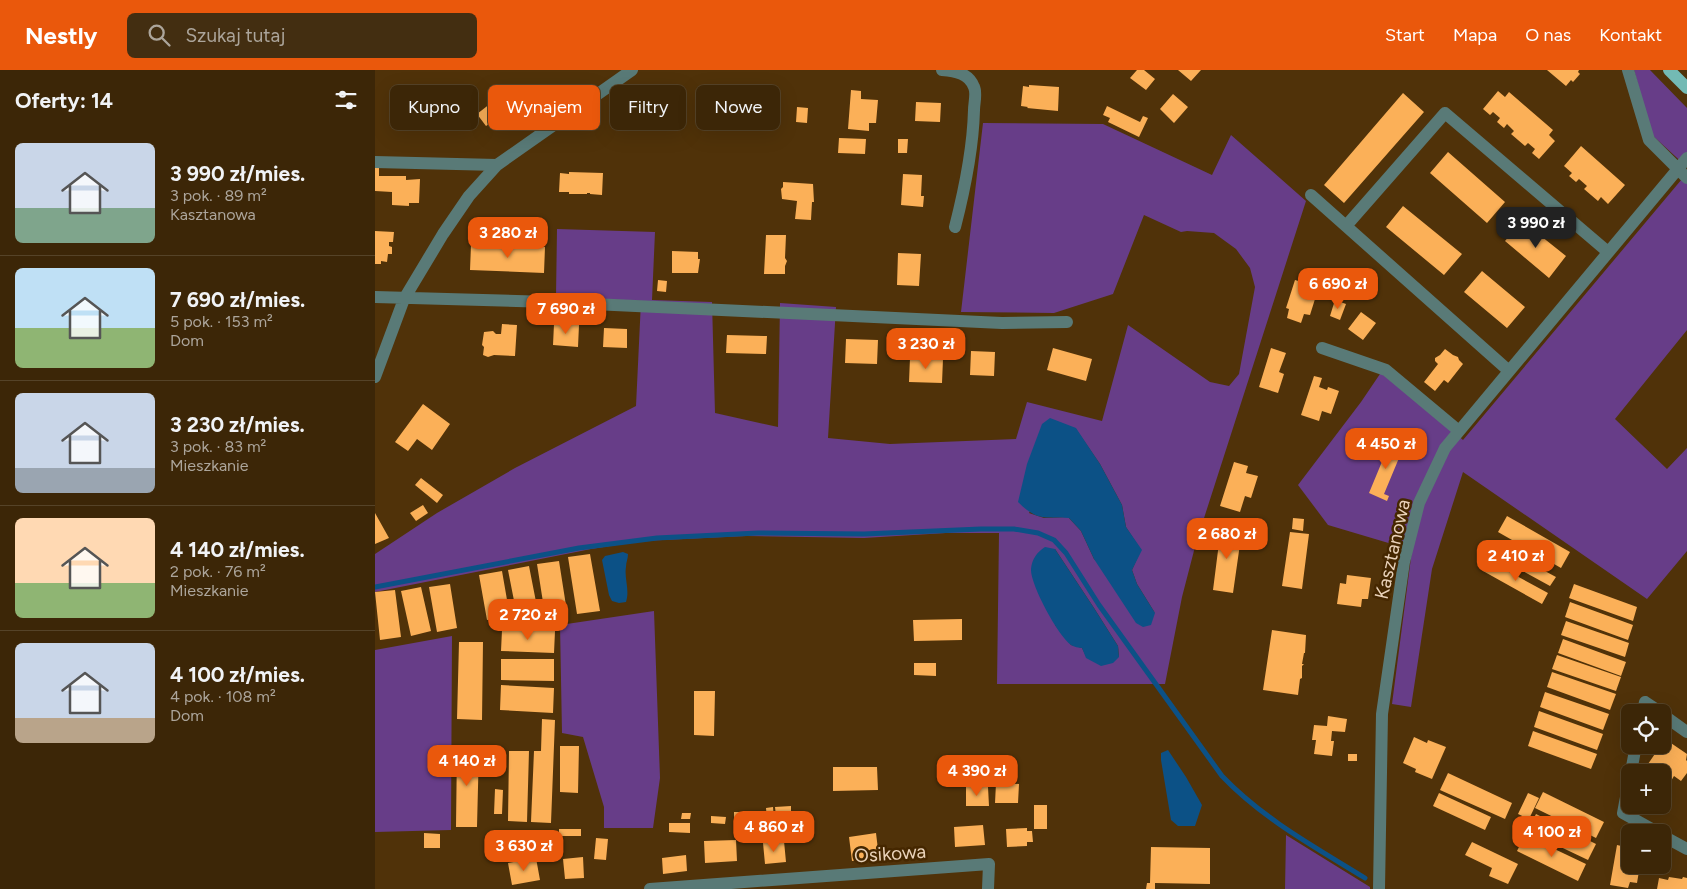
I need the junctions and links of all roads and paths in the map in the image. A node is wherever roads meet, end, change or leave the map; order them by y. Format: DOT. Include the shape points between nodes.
graph roads {
  1 [pos="632,70"];
  2 [pos="942,70"];
  3 [pos="1628,70"];
  4 [pos="1669,70"];
  5 [pos="1687,88"];
  6 [pos="1687,158"];
  7 [pos="375,162"];
  8 [pos="497,165"];
  9 [pos="1677,169"];
  10 [pos="1687,178"];
  11 [pos="1311,194"];
  12 [pos="1346,226"];
  13 [pos="955,227"];
  14 [pos="1608,252"];
  15 [pos="375,298"];
  16 [pos="404,299"];
  17 [pos="1067,322"];
  18 [pos="1322,348"];
  19 [pos="1509,371"];
  20 [pos="375,377"];
  21 [pos="1459,431"];
  22 [pos="1671,721"];
  23 [pos="1687,732"];
  24 [pos="1625,814"];
  25 [pos="1643,824"];
  26 [pos="1671,840"];
  27 [pos="1687,849"];
  28 [pos="650,889"];
  29 [pos="988,889"];
  30 [pos="1379,889"];
  1 -- 8 [label="street"];
  2 -- 13 [label="street" via="956,71 968,77 975,88 974,138"];
  3 -- 9 [label="street" via="1649,140"];
  4 -- 5 [label="main road"];
  6 -- 9 [label="street, Kasztanowa"];
  7 -- 8 [label="street"];
  8 -- 16 [label="street" via="469,196"];
  9 -- 10 [label="street"];
  9 -- 14 [label="street, Kasztanowa"];
  11 -- 12 [label="street"];
  12 -- 14 [label="street" via="1445,113"];
  12 -- 19 [label="street"];
  14 -- 19 [label="street, Kasztanowa"];
  15 -- 16 [label="street"];
  16 -- 17 [label="street" via="550,302 1002,323"];
  16 -- 20 [label="street"];
  18 -- 21 [label="street" via="1386,370"];
  19 -- 21 [label="street, Kasztanowa"];
  21 -- 30 [label="street, Kasztanowa" via="1445,448 1419,503 1404,562 1381,714"];
  22 -- 23 [label="street"];
  24 -- 25 [label="street"];
  26 -- 27 [label="street"];
  28 -- 29 [label="street, Osikowa" via="989,864"];
}
